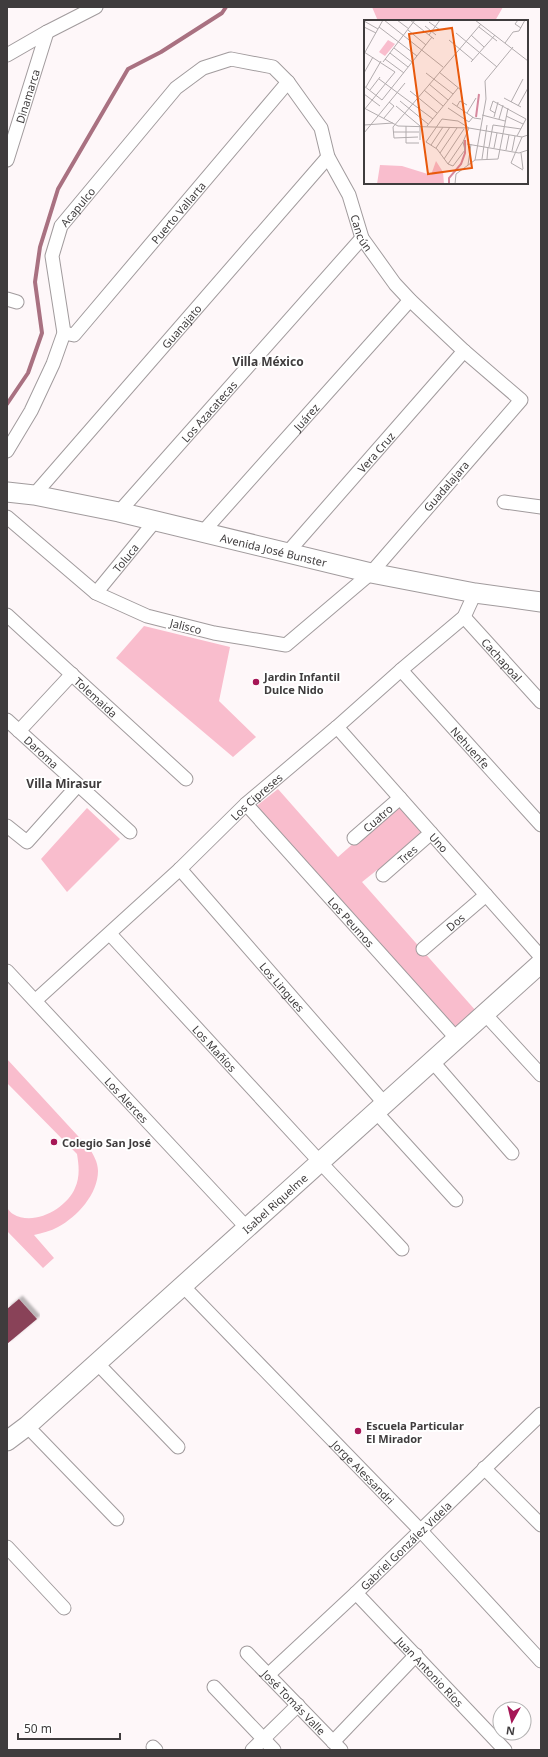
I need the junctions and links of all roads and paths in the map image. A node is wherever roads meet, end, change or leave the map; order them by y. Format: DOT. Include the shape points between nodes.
graph roads {
  1 [pos="96,7"];
  2 [pos="75,12"];
  3 [pos="47,32"];
  4 [pos="7,55"];
  5 [pos="232,59"];
  6 [pos="288,82"];
  7 [pos="328,157"];
  8 [pos="7,160"];
  9 [pos="362,238"];
  10 [pos="410,300"];
  11 [pos="64,333"];
  12 [pos="464,350"];
  13 [pos="521,400"];
  14 [pos="7,451"];
  15 [pos="7,492"];
  16 [pos="34,496"];
  17 [pos="504,502"];
  18 [pos="541,507"];
  19 [pos="119,512"];
  20 [pos="7,517"];
  21 [pos="155,522"];
  22 [pos="202,533"];
  23 [pos="288,552"];
  24 [pos="371,573"];
  25 [pos="96,593"];
  26 [pos="475,593"];
  27 [pos="541,602"];
  28 [pos="7,615"];
  29 [pos="464,617"];
  30 [pos="400,670"];
  31 [pos="72,674"];
  32 [pos="541,702"];
  33 [pos="7,720"];
  34 [pos="337,727"];
  35 [pos="19,730"];
  36 [pos="186,779"];
  37 [pos="78,785"];
  38 [pos="400,798"];
  39 [pos="246,804"];
  40 [pos="541,825"];
  41 [pos="7,826"];
  42 [pos="130,832"];
  43 [pos="431,833"];
  44 [pos="354,838"];
  45 [pos="180,869"];
  46 [pos="383,875"];
  47 [pos="486,895"];
  48 [pos="110,934"];
  49 [pos="423,949"];
  50 [pos="541,957"];
  51 [pos="541,964"];
  52 [pos="7,970"];
  53 [pos="36,1000"];
  54 [pos="485,1014"];
  55 [pos="457,1039"];
  56 [pos="432,1061"];
  57 [pos="541,1075"];
  58 [pos="380,1108"];
  59 [pos="512,1153"];
  60 [pos="320,1162"];
  61 [pos="456,1200"];
  62 [pos="247,1228"];
  63 [pos="402,1249"];
  64 [pos="183,1286"];
  65 [pos="97,1363"];
  66 [pos="541,1414"];
  67 [pos="27,1426"];
  68 [pos="7,1441"];
  69 [pos="178,1447"];
  70 [pos="484,1468"];
  71 [pos="117,1519"];
  72 [pos="541,1525"];
  73 [pos="421,1531"];
  74 [pos="7,1547"];
  75 [pos="356,1593"];
  76 [pos="64,1608"];
  77 [pos="248,1653"];
  78 [pos="416,1656"];
  79 [pos="541,1661"];
  80 [pos="268,1674"];
  81 [pos="214,1687"];
  82 [pos="298,1705"];
  83 [pos="263,1739"];
  84 [pos="337,1746"];
  85 [pos="252,1750"];
  86 [pos="274,1750"];
  87 [pos="505,1750"];
  1 -- 2 [label="street"];
  2 -- 3 [label="street"];
  3 -- 4 [label="street"];
  3 -- 8 [label="street, Dinamarca"];
  5 -- 6 [label="street, Cancún" via="273,68"];
  5 -- 11 [label="street, Acapulco" via="203,68 176,88 62,226 52,256"];
  6 -- 7 [label="street, Cancún" via="321,128"];
  6 -- 11 [label="street, Puerto Vallarta" via="74,335"];
  7 -- 9 [label="street, Cancún" via="349,196"];
  7 -- 16 [label="street, Guanajato"];
  9 -- 10 [label="street, Cancún" via="395,284"];
  9 -- 19 [label="street, Los Azacatecas"];
  10 -- 12 [label="street, Cancún"];
  10 -- 22 [label="street, Juárez"];
  11 -- 14 [label="street, Acapulco" via="31,411"];
  12 -- 13 [label="street, Cancún"];
  12 -- 23 [label="street, Vera Cruz"];
  13 -- 24 [label="street, Guadalajara"];
  15 -- 16 [label="street, Avenida José Bunster"];
  16 -- 19 [label="street, Avenida José Bunster"];
  17 -- 18 [label="street"];
  19 -- 21 [label="street, Avenida José Bunster"];
  20 -- 25 [label="street, Jalisco"];
  21 -- 22 [label="street, Avenida José Bunster"];
  21 -- 25 [label="street, Toluca"];
  22 -- 23 [label="street, Avenida José Bunster"];
  23 -- 24 [label="street, Avenida José Bunster"];
  24 -- 25 [label="street, Jalisco" via="286,645 214,633 147,616"];
  24 -- 26 [label="street, Avenida José Bunster"];
  26 -- 27 [label="street, Avenida José Bunster"];
  26 -- 29 [label="street, Los Cipreses"];
  28 -- 31 [label="street, Tolemaida"];
  29 -- 30 [label="street, Los Cipreses"];
  29 -- 32 [label="street, Cachapoal"];
  30 -- 34 [label="street, Los Cipreses"];
  30 -- 40 [label="street, Nehuenfe"];
  31 -- 35 [label="street"];
  31 -- 36 [label="street, Tolemaida"];
  33 -- 35 [label="street, Daroma"];
  34 -- 38 [label="street, Uno"];
  34 -- 39 [label="street, Los Cipreses"];
  35 -- 37 [label="street, Daroma"];
  37 -- 41 [label="street" via="27,842"];
  37 -- 42 [label="street, Daroma"];
  38 -- 43 [label="street, Uno"];
  38 -- 44 [label="street, Cuatro"];
  39 -- 45 [label="street, Los Cipreses"];
  39 -- 55 [label="street, Los Peumos"];
  43 -- 46 [label="street, Tres"];
  43 -- 47 [label="street, Uno"];
  45 -- 48 [label="street, Los Cipreses"];
  45 -- 58 [label="street, Los Lingues"];
  47 -- 49 [label="street, Dos"];
  47 -- 50 [label="street, Uno"];
  48 -- 53 [label="street, Los Cipreses"];
  48 -- 60 [label="street, Los Mañíos"];
  51 -- 54 [label="street, Isabel Riquelme"];
  52 -- 53 [label="street, Los Alerces"];
  53 -- 62 [label="street, Los Alerces"];
  54 -- 55 [label="street, Isabel Riquelme"];
  54 -- 57 [label="street"];
  55 -- 56 [label="street, Isabel Riquelme"];
  56 -- 58 [label="street, Isabel Riquelme"];
  56 -- 59 [label="street"];
  58 -- 60 [label="street, Isabel Riquelme"];
  58 -- 61 [label="street, Los Lingues"];
  60 -- 62 [label="street, Isabel Riquelme"];
  60 -- 63 [label="street, Los Mañíos"];
  62 -- 64 [label="street, Isabel Riquelme"];
  64 -- 65 [label="street, Isabel Riquelme"];
  64 -- 73 [label="street, Jorge Alessandri"];
  65 -- 67 [label="street, Isabel Riquelme"];
  65 -- 69 [label="street"];
  66 -- 70 [label="street, Gabriel González Videla"];
  67 -- 68 [label="street, Isabel Riquelme"];
  67 -- 71 [label="street"];
  70 -- 72 [label="street"];
  70 -- 73 [label="street, Gabriel González Videla"];
  73 -- 75 [label="street, Gabriel González Videla"];
  73 -- 79 [label="street, Jorge Alessandri"];
  74 -- 76 [label="street"];
  75 -- 78 [label="street, Juan Antonio Ríos"];
  75 -- 80 [label="street, Gabriel González Videla"];
  77 -- 80 [label="street, José Tomás Valle"];
  78 -- 84 [label="street"];
  78 -- 87 [label="street, Juan Antonio Ríos"];
  80 -- 82 [label="street, José Tomás Valle"];
  81 -- 83 [label="street"];
  82 -- 83 [label="street"];
  82 -- 84 [label="street, José Tomás Valle"];
  83 -- 85 [label="street"];
  83 -- 86 [label="street"];
}
